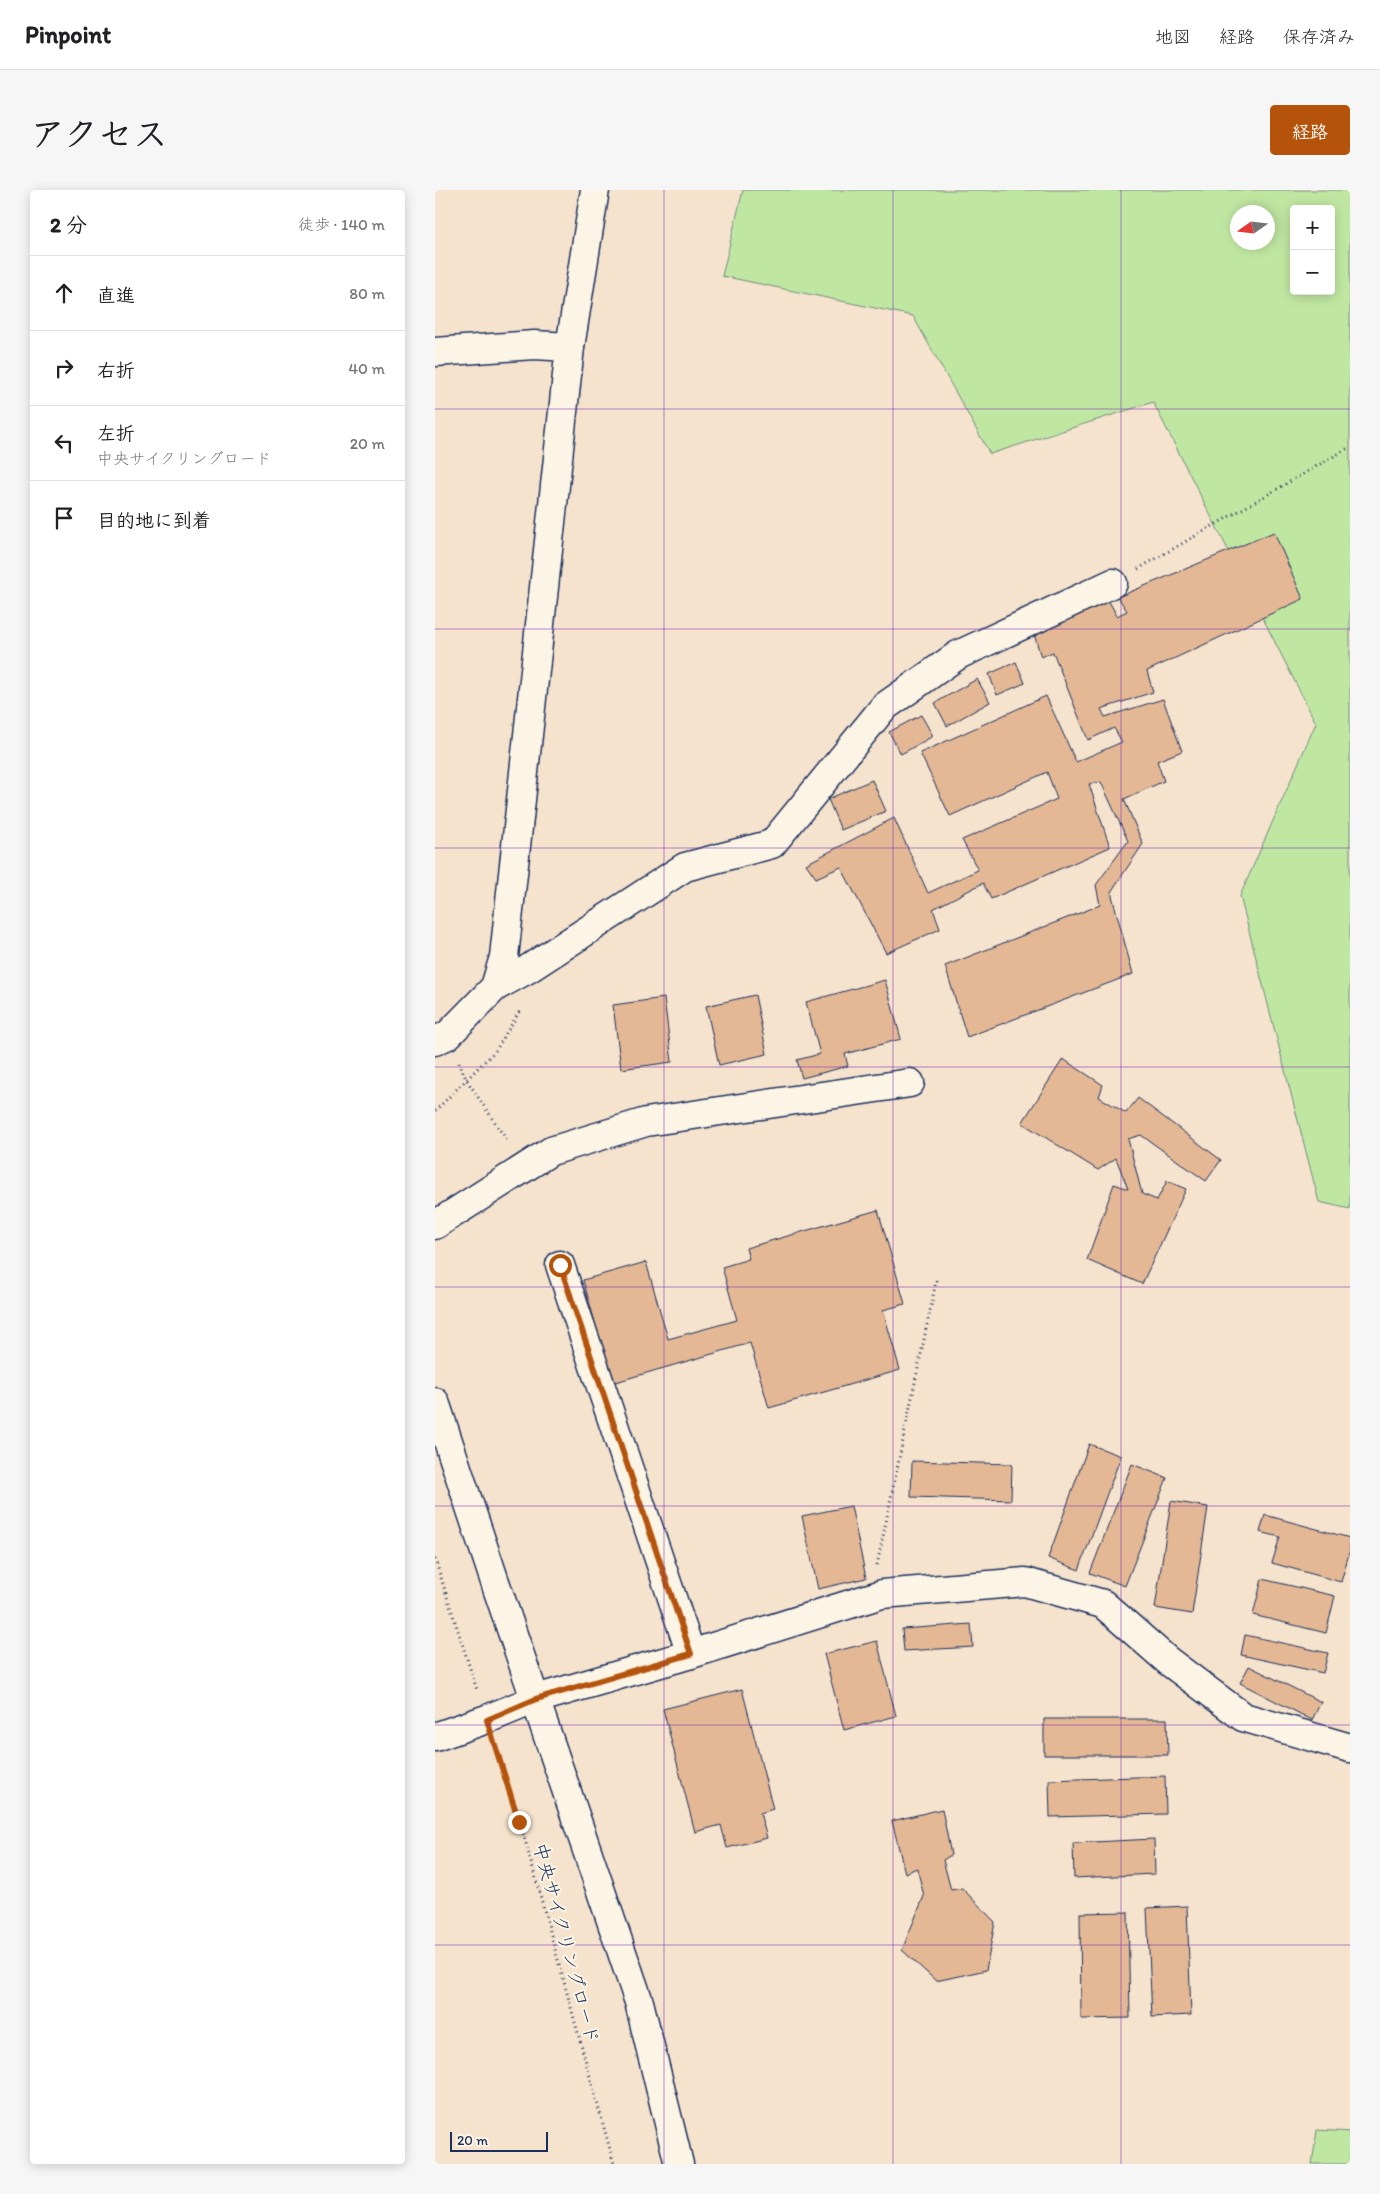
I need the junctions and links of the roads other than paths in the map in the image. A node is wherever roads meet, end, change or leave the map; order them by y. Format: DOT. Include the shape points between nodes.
graph roads {
  1 [pos="595,190"];
  2 [pos="570,347"];
  3 [pos="435,352"];
  4 [pos="1113,584"];
  5 [pos="495,987"];
  6 [pos="441,1038"];
  7 [pos="910,1082"];
  8 [pos="435,1225"];
  9 [pos="560,1265"];
  10 [pos="435,1402"];
  11 [pos="691,1654"];
  12 [pos="536,1699"];
  13 [pos="435,1737"];
  14 [pos="1350,1748"];
  15 [pos="679,2164"];
  1 -- 2 [label="street"];
  2 -- 3 [label="street" via="534,345"];
  2 -- 5 [label="street" via="504,958"];
  4 -- 5 [label="street" via="958,655 884,707 772,844 685,867"];
  5 -- 6 [label="street"];
  7 -- 8 [label="street" via="646,1122 551,1151"];
  9 -- 11 [label="street"];
  10 -- 12 [label="street"];
  11 -- 12 [label="street"];
  11 -- 14 [label="street" via="883,1594 1025,1582 1103,1604 1168,1661 1243,1717"];
  12 -- 13 [label="street"];
  12 -- 15 [label="street" via="639,2002"];
}
